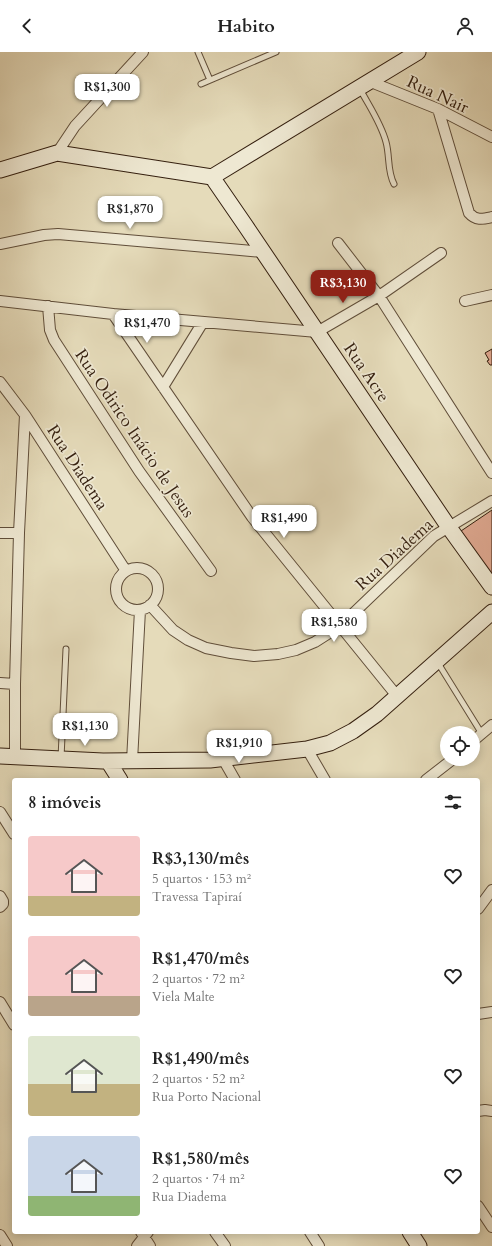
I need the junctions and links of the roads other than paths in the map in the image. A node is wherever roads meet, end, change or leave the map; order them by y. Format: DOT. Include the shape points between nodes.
graph roads {
  1 [pos="143,52"];
  2 [pos="198,52"];
  3 [pos="276,52"];
  4 [pos="418,52"];
  5 [pos="210,80"];
  6 [pos="201,84"];
  7 [pos="365,85"];
  8 [pos="438,110"];
  9 [pos="492,137"];
  10 [pos="57,152"];
  11 [pos="0,170"];
  12 [pos="212,177"];
  13 [pos="394,184"];
  14 [pos="492,217"];
  15 [pos="338,242"];
  16 [pos="0,244"];
  17 [pos="263,252"];
  18 [pos="441,253"];
  19 [pos="492,295"];
  20 [pos="379,296"];
  21 [pos="0,301"];
  22 [pos="465,301"];
  23 [pos="48,306"];
  24 [pos="113,314"];
  25 [pos="203,322"];
  26 [pos="317,332"];
  27 [pos="0,382"];
  28 [pos="163,387"];
  29 [pos="25,415"];
  30 [pos="492,473"];
  31 [pos="492,501"];
  32 [pos="448,526"];
  33 [pos="0,533"];
  34 [pos="19,533"];
  35 [pos="126,571"];
  36 [pos="211,571"];
  37 [pos="492,586"];
  38 [pos="150,605"];
  39 [pos="140,610"];
  40 [pos="492,612"];
  41 [pos="340,626"];
  42 [pos="66,649"];
  43 [pos="437,661"];
  44 [pos="0,683"];
  45 [pos="15,684"];
  46 [pos="397,696"];
  47 [pos="492,725"];
  48 [pos="482,734"];
  49 [pos="307,749"];
  50 [pos="0,756"];
  51 [pos="15,757"];
  52 [pos="61,759"];
  53 [pos="223,759"];
  54 [pos="108,761"];
  55 [pos="132,761"];
  56 [pos="444,766"];
  57 [pos="119,778"];
  58 [pos="235,778"];
  59 [pos="324,778"];
  60 [pos="429,778"];
  61 [pos="0,812"];
  62 [pos="12,831"];
  63 [pos="492,890"];
  64 [pos="0,896"];
  65 [pos="480,906"];
  66 [pos="0,907"];
  67 [pos="0,1002"];
  68 [pos="492,1012"];
  69 [pos="480,1014"];
  70 [pos="12,1022"];
  71 [pos="480,1209"];
  72 [pos="492,1227"];
  73 [pos="144,1234"];
  74 [pos="216,1234"];
  75 [pos="311,1234"];
  76 [pos="411,1234"];
  77 [pos="0,1235"];
  78 [pos="7,1246"];
  79 [pos="137,1246"];
  80 [pos="150,1246"];
  81 [pos="225,1246"];
  82 [pos="319,1246"];
  83 [pos="419,1246"];
  1 -- 10 [label="street" via="75,126"];
  2 -- 5 [label="lane"];
  3 -- 5 [label="lane"];
  4 -- 7 [label="street"];
  5 -- 6 [label="lane"];
  7 -- 8 [label="street, Rua Nair"];
  7 -- 12 [label="street"];
  7 -- 13 [label="lane" via="387,144"];
  8 -- 9 [label="street, Rua Nair"];
  8 -- 14 [label="street" via="469,213 477,219"];
  10 -- 11 [label="street"];
  10 -- 12 [label="street"];
  12 -- 17 [label="street, Rua Acre"];
  15 -- 20 [label="street"];
  16 -- 17 [label="street" via="58,234"];
  17 -- 26 [label="street, Rua Acre"];
  18 -- 20 [label="street"];
  19 -- 22 [label="street"];
  20 -- 26 [label="street"];
  20 -- 30 [label="street"];
  21 -- 23 [label="street"];
  23 -- 24 [label="street"];
  23 -- 36 [label="street, Rua Odirico Inácio de Jesus" via="50,330 54,340 139,471"];
  24 -- 25 [label="street"];
  24 -- 28 [label="street"];
  25 -- 26 [label="street"];
  25 -- 28 [label="street"];
  26 -- 32 [label="street, Rua Acre"];
  27 -- 29 [label="street, Rua Diadema"];
  28 -- 41 [label="street" via="252,517"];
  29 -- 34 [label="street"];
  29 -- 35 [label="street, Rua Diadema"];
  31 -- 32 [label="street, Rua Diadema"];
  32 -- 37 [label="street, Rua Acre"];
  32 -- 41 [label="street, Rua Diadema" via="434,536"];
  33 -- 34 [label="street"];
  34 -- 45 [label="street"];
  35 -- 38 [label="street" via="146,571 155,580 157,594"];
  35 -- 39 [label="street" via="117,582 117,596 126,607"];
  38 -- 39 [label="street"];
  38 -- 41 [label="street, Rua Diadema" via="173,630 188,640 230,654 254,656 296,650 315,642"];
  39 -- 55 [label="street"];
  40 -- 43 [label="street"];
  41 -- 46 [label="street"];
  42 -- 52 [label="lane"];
  43 -- 46 [label="street"];
  43 -- 48 [label="lane"];
  44 -- 45 [label="street"];
  45 -- 51 [label="street"];
  46 -- 49 [label="street" via="353,731 330,743"];
  47 -- 48 [label="street"];
  49 -- 53 [label="street"];
  49 -- 59 [label="street"];
  50 -- 51 [label="street"];
  51 -- 52 [label="street"];
  52 -- 54 [label="street"];
  53 -- 55 [label="street"];
  53 -- 58 [label="street"];
  54 -- 55 [label="street"];
  54 -- 57 [label="street"];
  56 -- 60 [label="street"];
  61 -- 62 [label="street"];
  63 -- 65 [label="street"];
  64 -- 66 [label="street" via="3,904"];
  67 -- 70 [label="street"];
  68 -- 69 [label="street"];
  71 -- 72 [label="street"];
  73 -- 79 [label="street"];
  73 -- 80 [label="street"];
  74 -- 81 [label="street"];
  75 -- 82 [label="street"];
  76 -- 83 [label="street"];
  77 -- 78 [label="street"];
}
